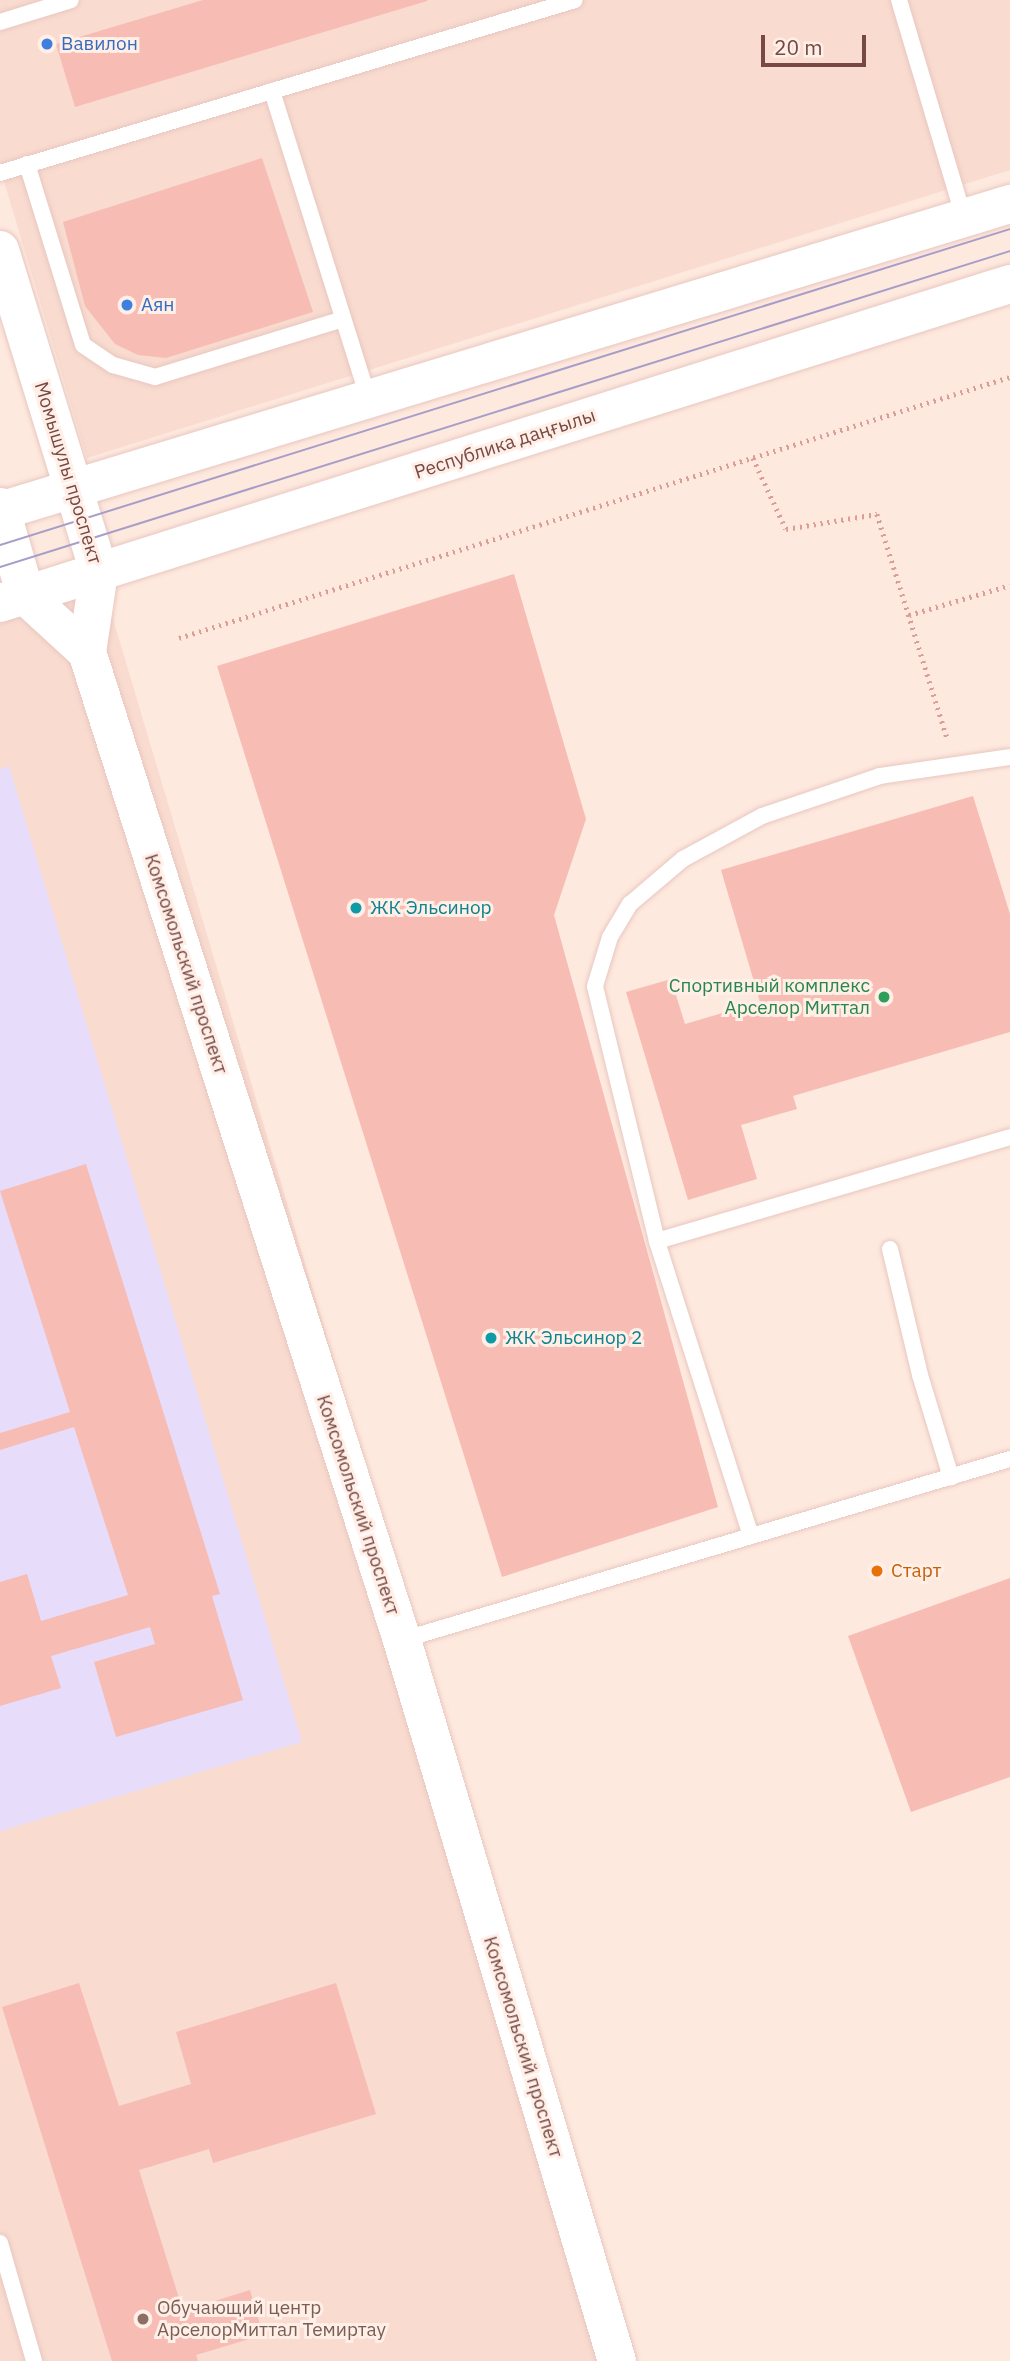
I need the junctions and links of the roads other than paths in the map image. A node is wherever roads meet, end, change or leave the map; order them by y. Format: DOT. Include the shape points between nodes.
graph roads {
  1 [pos="71,0"];
  2 [pos="575,0"];
  3 [pos="899,0"];
  4 [pos="0,22"];
  5 [pos="272,91"];
  6 [pos="27,164"];
  7 [pos="0,173"];
  8 [pos="1010,204"];
  9 [pos="964,218"];
  10 [pos="0,250"];
  11 [pos="1010,284"];
  12 [pos="343,318"];
  13 [pos="368,397"];
  14 [pos="73,487"];
  15 [pos="0,510"];
  16 [pos="99,572"];
  17 [pos="13,600"];
  18 [pos="87,652"];
  19 [pos="1010,757"];
  20 [pos="1010,1137"];
  21 [pos="657,1241"];
  22 [pos="890,1249"];
  23 [pos="1010,1459"];
  24 [pos="951,1477"];
  25 [pos="750,1533"];
  26 [pos="402,1640"];
  27 [pos="0,2243"];
  28 [pos="34,2361"];
  29 [pos="617,2361"];
  1 -- 4 [label="lane"];
  2 -- 5 [label="lane"];
  3 -- 9 [label="lane"];
  5 -- 6 [label="lane"];
  5 -- 12 [label="lane"];
  6 -- 7 [label="lane"];
  6 -- 12 [label="lane" via="83,345 113,365 155,377"];
  8 -- 9 [label="street"];
  9 -- 13 [label="street"];
  10 -- 14 [label="street, Момышулы проспект"];
  11 -- 16 [label="street, Республика даңғылы"];
  12 -- 13 [label="lane"];
  13 -- 14 [label="street"];
  14 -- 15 [label="street"];
  14 -- 16 [label="street, Момышулы проспект"];
  15 -- 17 [label="street"];
  16 -- 17 [label="street, Республика даңғылы"];
  16 -- 18 [label="street, Момышулы проспект"];
  17 -- 18 [label="street"];
  18 -- 26 [label="street, Комсомольский проспект"];
  19 -- 21 [label="lane" via="880,776 773,812 683,859 630,904 610,937 595,986"];
  20 -- 21 [label="lane"];
  21 -- 25 [label="lane"];
  22 -- 24 [label="lane" via="919,1375"];
  23 -- 24 [label="lane"];
  24 -- 25 [label="lane"];
  25 -- 26 [label="lane"];
  26 -- 29 [label="street, Комсомольский проспект"];
  27 -- 28 [label="lane"];
}
